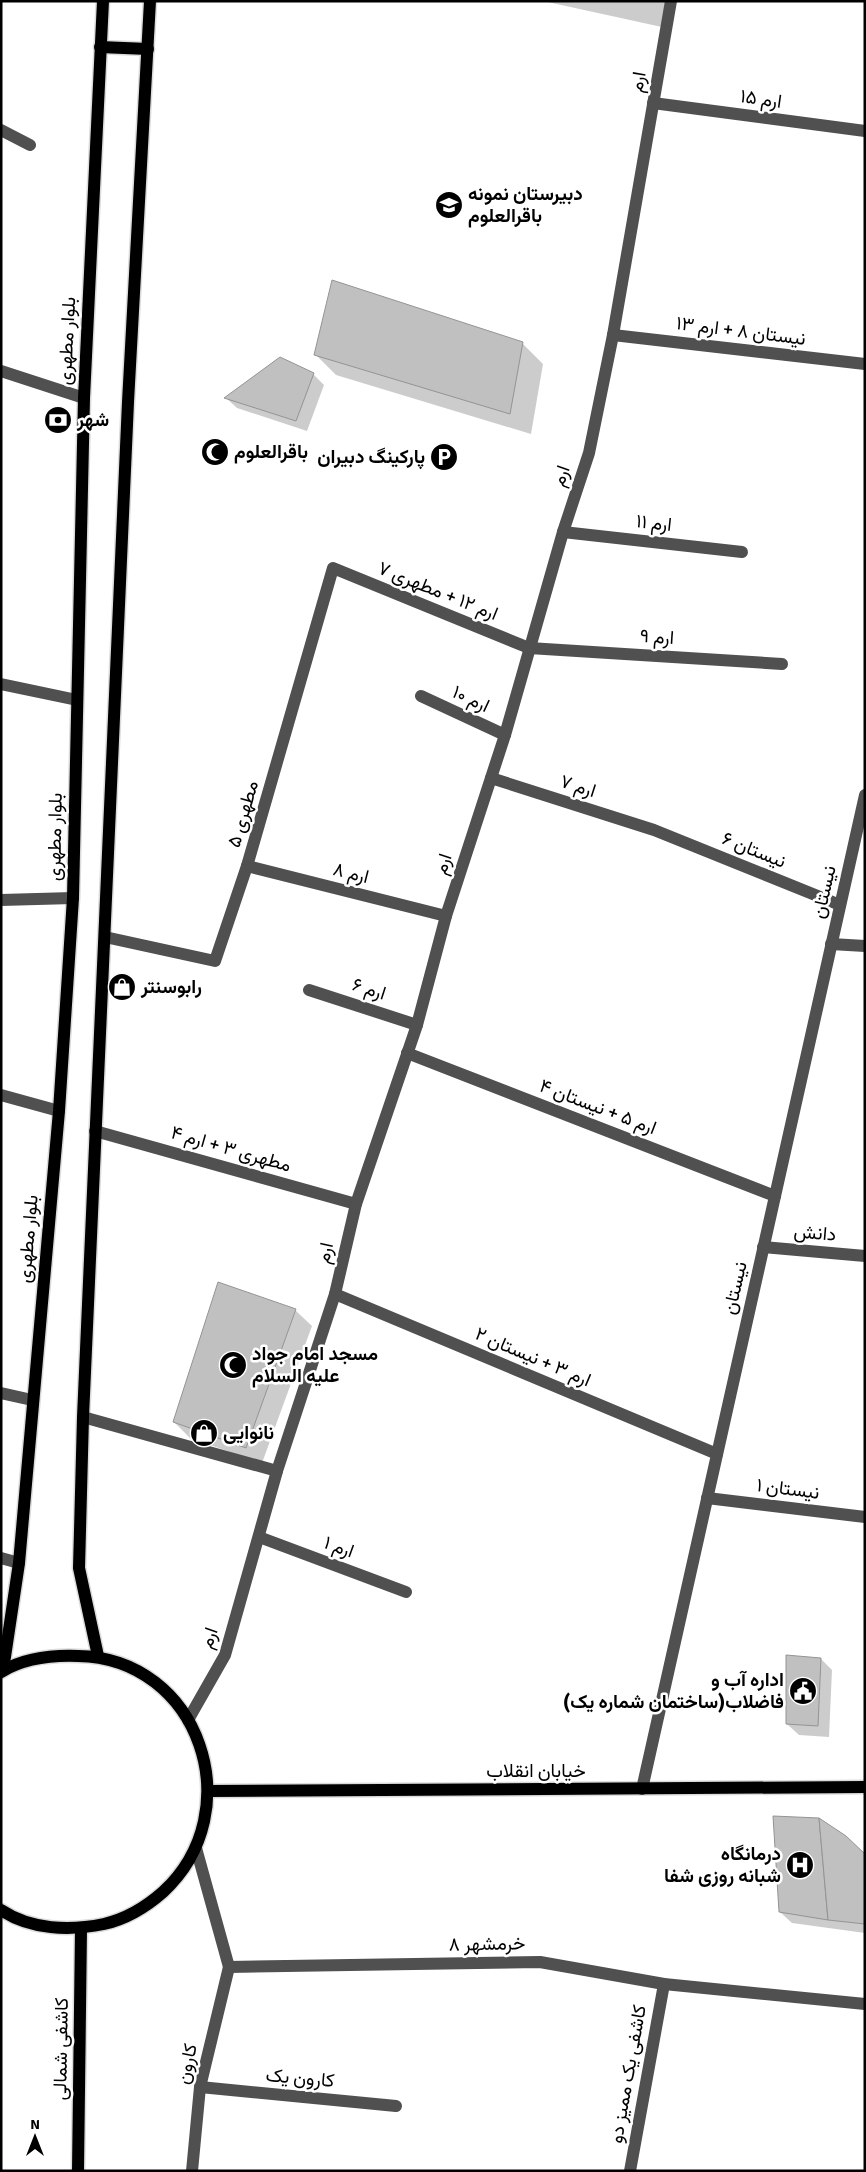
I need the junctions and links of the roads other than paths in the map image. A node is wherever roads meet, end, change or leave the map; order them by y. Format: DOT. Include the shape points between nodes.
graph roads {
  1 [pos="103,1"];
  2 [pos="150,1"];
  3 [pos="671,1"];
  4 [pos="100,47"];
  5 [pos="148,49"];
  6 [pos="653,103"];
  7 [pos="1,130"];
  8 [pos="865,131"];
  9 [pos="30,145"];
  10 [pos="612,335"];
  11 [pos="865,364"];
  12 [pos="1,371"];
  13 [pos="84,398"];
  14 [pos="562,532"];
  15 [pos="742,552"];
  16 [pos="333,568"];
  17 [pos="529,648"];
  18 [pos="782,664"];
  19 [pos="1,684"];
  20 [pos="421,696"];
  21 [pos="76,700"];
  22 [pos="505,735"];
  23 [pos="491,778"];
  24 [pos="865,795"];
  25 [pos="654,830"];
  26 [pos="247,866"];
  27 [pos="72,898"];
  28 [pos="1,900"];
  29 [pos="840,905"];
  30 [pos="446,916"];
  31 [pos="105,937"];
  32 [pos="831,944"];
  33 [pos="865,946"];
  34 [pos="309,990"];
  35 [pos="417,1025"];
  36 [pos="407,1053"];
  37 [pos="1,1095"];
  38 [pos="59,1111"];
  39 [pos="95,1130"];
  40 [pos="774,1196"];
  41 [pos="356,1204"];
  42 [pos="763,1248"];
  43 [pos="865,1256"];
  44 [pos="334,1294"];
  45 [pos="1,1393"];
  46 [pos="32,1400"];
  47 [pos="83,1417"];
  48 [pos="717,1454"];
  49 [pos="278,1471"];
  50 [pos="707,1498"];
  51 [pos="865,1517"];
  52 [pos="259,1538"];
  53 [pos="1,1558"];
  54 [pos="19,1563"];
  55 [pos="406,1592"];
  56 [pos="98,1656"];
  57 [pos="2,1671"];
  58 [pos="188,1720"];
  59 [pos="865,1787"];
  60 [pos="642,1789"];
  61 [pos="208,1791"];
  62 [pos="196,1848"];
  63 [pos="1,1910"];
  64 [pos="81,1929"];
  65 [pos="229,1967"];
  66 [pos="664,1984"];
  67 [pos="865,2004"];
  68 [pos="200,2087"];
  69 [pos="396,2106"];
  70 [pos="78,2171"];
  71 [pos="192,2171"];
  72 [pos="630,2171"];
  1 -- 4 [label="main road, بلوار مطهری"];
  2 -- 5 [label="main road"];
  3 -- 6 [label="street, ارم"];
  4 -- 5 [label="main road"];
  4 -- 13 [label="main road, بلوار مطهری"];
  5 -- 31 [label="main road" via="127,412"];
  6 -- 8 [label="street, ارم ۱۵"];
  6 -- 10 [label="street, ارم"];
  7 -- 9 [label="street"];
  10 -- 11 [label="street, نیستان ۸ + ارم ۱۳"];
  10 -- 14 [label="street, ارم" via="589,453"];
  12 -- 13 [label="street"];
  13 -- 21 [label="main road, بلوار مطهری"];
  14 -- 15 [label="street, ارم ۱۱"];
  14 -- 17 [label="street, ارم"];
  16 -- 17 [label="street, ارم ۱۲ + مطهری ۷"];
  16 -- 26 [label="street, مطهری ۵"];
  17 -- 18 [label="street, ارم ۹"];
  17 -- 22 [label="street, ارم"];
  19 -- 21 [label="street"];
  20 -- 22 [label="street, ارم ۱۰"];
  21 -- 27 [label="main road, بلوار مطهری"];
  22 -- 23 [label="street, ارم"];
  23 -- 25 [label="street, ارم ۷"];
  23 -- 30 [label="street, ارم"];
  24 -- 29 [label="street, نیستان"];
  25 -- 29 [label="street, نیستان ۶"];
  26 -- 30 [label="street, ارم ۸"];
  26 -- 31 [label="street, مطهری ۵" via="216,961"];
  27 -- 28 [label="street"];
  27 -- 38 [label="main road, بلوار مطهری"];
  29 -- 32 [label="street, نیستان"];
  30 -- 35 [label="street, ارم"];
  31 -- 39 [label="main road"];
  32 -- 33 [label="street"];
  32 -- 40 [label="street, نیستان"];
  34 -- 35 [label="street, ارم ۶"];
  35 -- 36 [label="street, ارم"];
  36 -- 40 [label="street, ارم ۵ + نیستان ۴"];
  36 -- 41 [label="street, ارم"];
  37 -- 38 [label="street"];
  38 -- 46 [label="main road, بلوار مطهری"];
  39 -- 41 [label="street, مطهری ۳ + ارم ۴"];
  39 -- 47 [label="main road"];
  40 -- 42 [label="street, نیستان"];
  41 -- 44 [label="street, ارم"];
  42 -- 43 [label="street, دانش"];
  42 -- 48 [label="street, نیستان"];
  44 -- 48 [label="street, ارم ۳ + نیستان ۲"];
  44 -- 49 [label="street, ارم"];
  45 -- 46 [label="street"];
  46 -- 54 [label="main road, بلوار مطهری"];
  47 -- 49 [label="street"];
  47 -- 56 [label="main road" via="79,1568"];
  48 -- 50 [label="street, نیستان"];
  49 -- 52 [label="street, ارم"];
  50 -- 51 [label="street, نیستان ۱"];
  50 -- 60 [label="street, نیستان"];
  52 -- 55 [label="street, ارم ۱"];
  52 -- 58 [label="street, ارم" via="225,1655"];
  53 -- 54 [label="street"];
  54 -- 57 [label="main road, بلوار مطهری"];
  56 -- 57 [label="main road" via="50,1655"];
  56 -- 58 [label="main road" via="134,1669 165,1690"];
  58 -- 61 [label="main road" via="200,1742"];
  59 -- 60 [label="main road, خیابان انقلاب"];
  60 -- 61 [label="main road, خیابان انقلاب"];
  61 -- 62 [label="main road" via="205,1820"];
  62 -- 64 [label="main road" via="176,1879 150,1904 117,1921"];
  62 -- 65 [label="street"];
  63 -- 64 [label="main road" via="43,1926"];
  64 -- 70 [label="main road, کاشفی شمالی"];
  65 -- 66 [label="street, خرمشهر ۸" via="540,1962"];
  65 -- 68 [label="street, کارون"];
  66 -- 67 [label="street, خرمشهر ۸"];
  66 -- 72 [label="street, کاشفی یک ممیز دو"];
  68 -- 69 [label="street, کارون یک"];
  68 -- 71 [label="street, کارون"];
}
